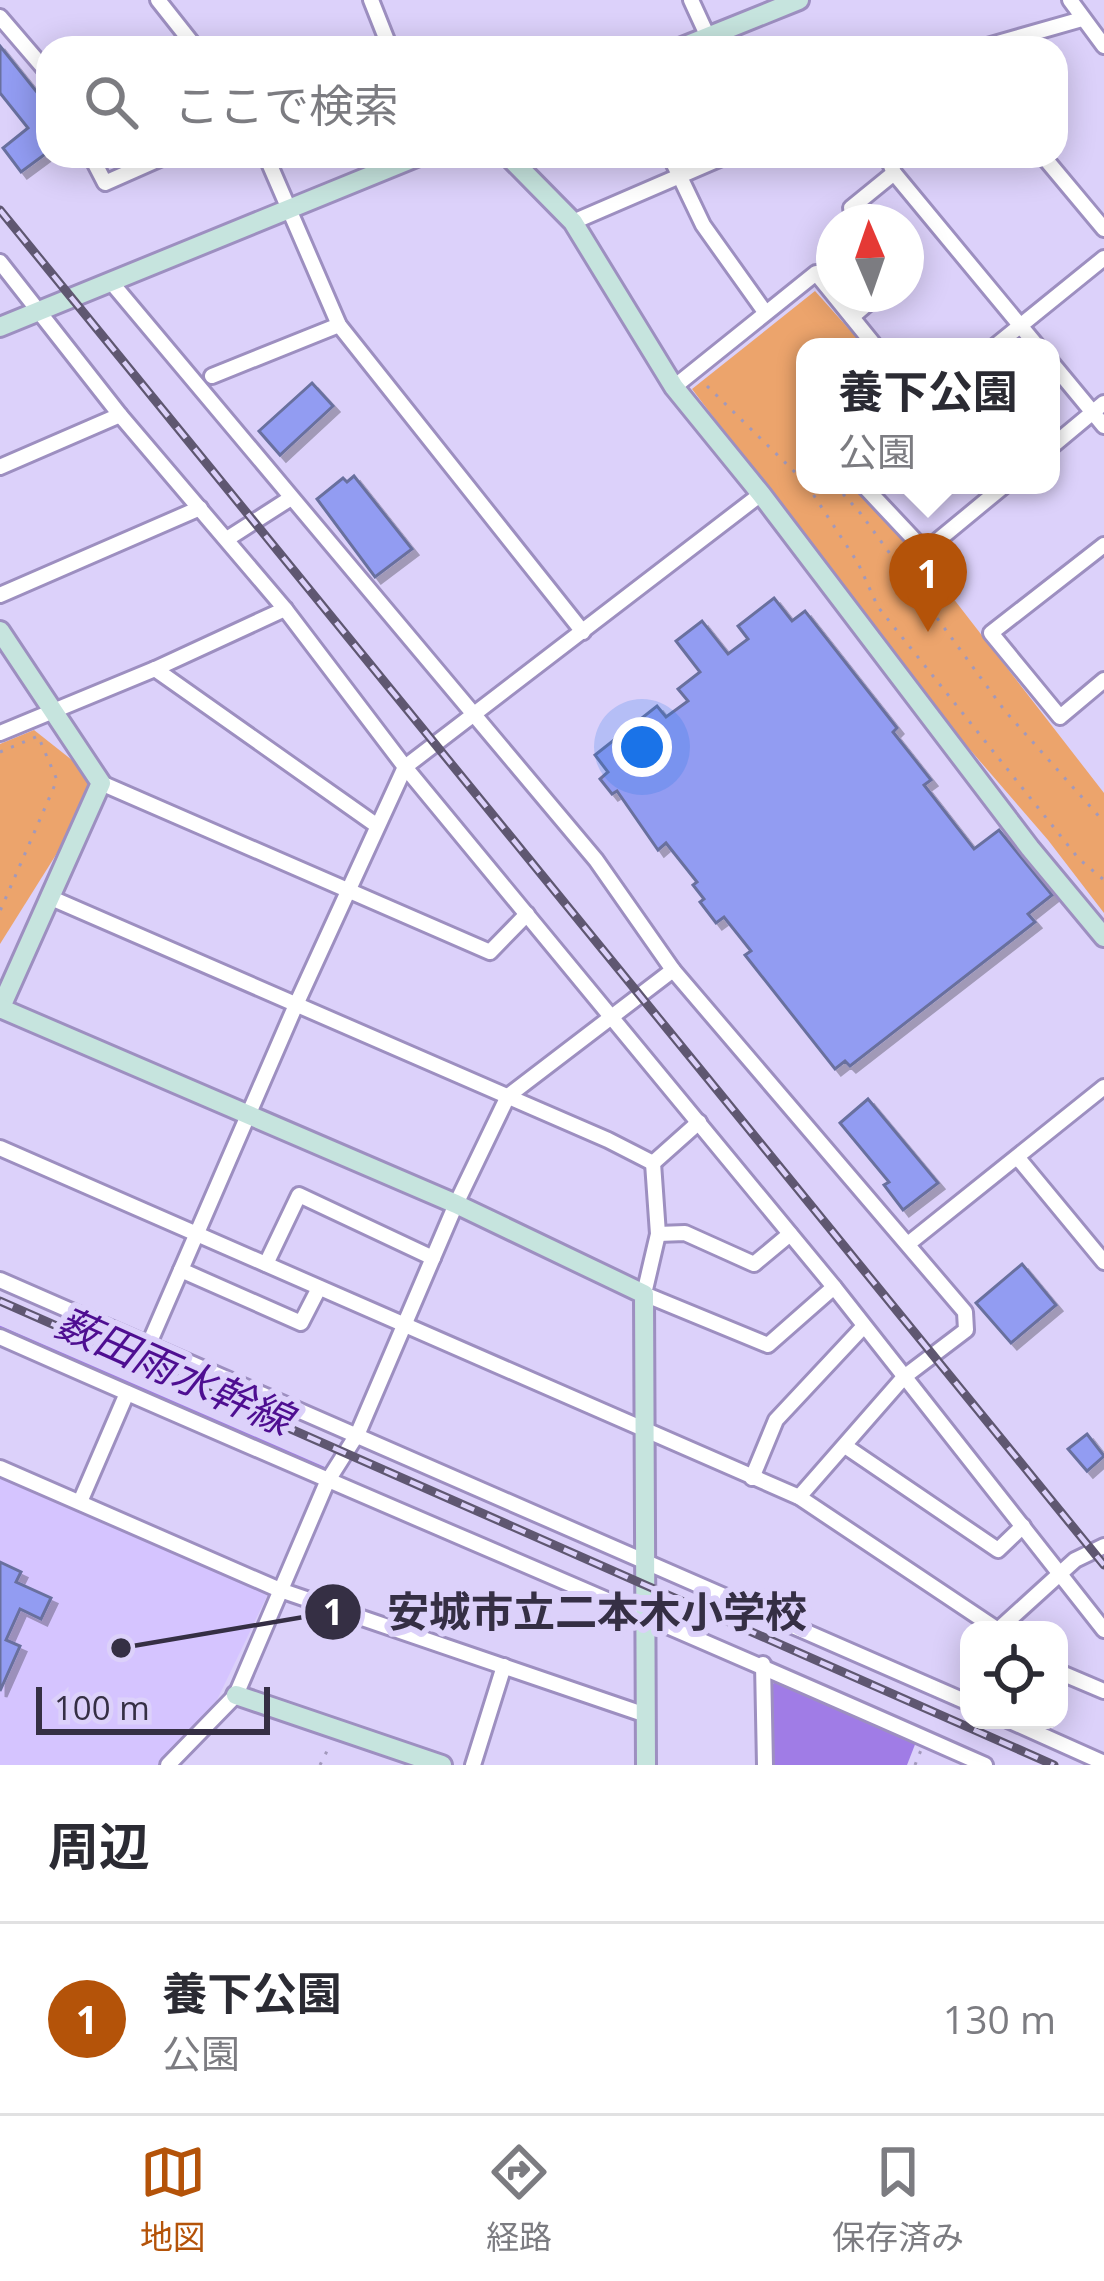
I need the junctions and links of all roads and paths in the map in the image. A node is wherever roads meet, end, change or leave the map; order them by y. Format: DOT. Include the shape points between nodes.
graph roads {
  1 [pos="158,0"];
  2 [pos="371,0"];
  3 [pos="692,0"];
  4 [pos="799,0"];
  5 [pos="1070,0"];
  6 [pos="1082,19"];
  7 [pos="2,21"];
  8 [pos="186,36"];
  9 [pos="385,36"];
  10 [pos="708,36"];
  11 [pos="710,36"];
  12 [pos="1022,36"];
  13 [pos="1104,46"];
  14 [pos="36,59"];
  15 [pos="97,168"];
  16 [pos="139,168"];
  17 [pos="271,168"];
  18 [pos="389,168"];
  19 [pos="520,168"];
  20 [pos="675,168"];
  21 [pos="698,168"];
  22 [pos="892,168"];
  23 [pos="1053,168"];
  24 [pos="894,172"];
  25 [pos="679,176"];
  26 [pos="856,204"];
  27 [pos="287,208"];
  28 [pos="573,222"];
  29 [pos="1104,229"];
  30 [pos="1104,258"];
  31 [pos="0,262"];
  32 [pos="111,282"];
  33 [pos="39,312"];
  34 [pos="765,312"];
  35 [pos="858,312"];
  36 [pos="852,317"];
  37 [pos="339,325"];
  38 [pos="1020,325"];
  39 [pos="0,327"];
  40 [pos="869,338"];
  41 [pos="1005,338"];
  42 [pos="1031,338"];
  43 [pos="1060,371"];
  44 [pos="212,376"];
  45 [pos="706,386"];
  46 [pos="674,387"];
  47 [pos="1099,408"];
  48 [pos="121,415"];
  49 [pos="1104,426"];
  50 [pos="1060,440"];
  51 [pos="0,467"];
  52 [pos="796,473"];
  53 [pos="760,494"];
  54 [pos="813,494"];
  55 [pos="843,494"];
  56 [pos="872,494"];
  57 [pos="994,494"];
  58 [pos="291,498"];
  59 [pos="200,508"];
  60 [pos="227,539"];
  61 [pos="1104,544"];
  62 [pos="0,595"];
  63 [pos="285,609"];
  64 [pos="0,631"];
  65 [pos="584,632"];
  66 [pos="155,669"];
  67 [pos="1104,680"];
  68 [pos="51,712"];
  69 [pos="476,715"];
  70 [pos="0,733"];
  71 [pos="0,752"];
  72 [pos="406,767"];
  73 [pos="101,783"];
  74 [pos="1104,821"];
  75 [pos="376,825"];
  76 [pos="1104,880"];
  77 [pos="346,891"];
  78 [pos="49,897"];
  79 [pos="0,911"];
  80 [pos="526,914"];
  81 [pos="1104,937"];
  82 [pos="673,970"];
  83 [pos="295,1006"];
  84 [pos="0,1008"];
  85 [pos="610,1015"];
  86 [pos="1104,1087"];
  87 [pos="508,1096"];
  88 [pos="246,1116"];
  89 [pos="699,1122"];
  90 [pos="0,1148"];
  91 [pos="1018,1158"];
  92 [pos="653,1163"];
  93 [pos="456,1204"];
  94 [pos="196,1234"];
  95 [pos="658,1234"];
  96 [pos="790,1234"];
  97 [pos="908,1244"];
  98 [pos="433,1258"];
  99 [pos="1104,1262"];
  100 [pos="266,1264"];
  101 [pos="182,1270"];
  102 [pos="0,1280"];
  103 [pos="834,1287"];
  104 [pos="319,1288"];
  105 [pos="644,1294"];
  106 [pos="405,1325"];
  107 [pos="863,1327"];
  108 [pos="0,1337"];
  109 [pos="148,1346"];
  110 [pos="904,1377"];
  111 [pos="127,1393"];
  112 [pos="646,1430"];
  113 [pos="358,1433"];
  114 [pos="845,1446"];
  115 [pos="0,1468"];
  116 [pos="752,1478"];
  117 [pos="327,1481"];
  118 [pos="799,1497"];
  119 [pos="80,1502"];
  120 [pos="1023,1526"];
  121 [pos="1104,1546"];
  122 [pos="647,1564"];
  123 [pos="1059,1574"];
  124 [pos="280,1590"];
  125 [pos="646,1617"];
  126 [pos="1104,1630"];
  127 [pos="763,1664"];
  128 [pos="504,1666"];
  129 [pos="1068,1676"];
  130 [pos="1104,1691"];
  131 [pos="236,1694"];
  132 [pos="960,1697"];
  133 [pos="646,1715"];
  134 [pos="338,1729"];
  135 [pos="1040,1729"];
  136 [pos="1104,1763"];
  137 [pos="168,1765"];
  138 [pos="320,1765"];
  139 [pos="442,1765"];
  140 [pos="472,1765"];
  141 [pos="646,1765"];
  142 [pos="765,1765"];
  143 [pos="985,1765"];
  1 -- 8 [label="street"];
  2 -- 9 [label="street"];
  3 -- 10 [label="street"];
  4 -- 11 [label="street"];
  5 -- 6 [label="street"];
  6 -- 12 [label="street"];
  6 -- 13 [label="street"];
  7 -- 14 [label="street"];
  15 -- 16 [label="street" via="105,183"];
  17 -- 27 [label="street"];
  18 -- 27 [label="street"];
  19 -- 28 [label="street"];
  20 -- 25 [label="street"];
  21 -- 25 [label="street"];
  22 -- 24 [label="street"];
  23 -- 29 [label="street"];
  24 -- 26 [label="street"];
  24 -- 38 [label="street"];
  25 -- 28 [label="street"];
  25 -- 34 [label="street"];
  27 -- 32 [label="street"];
  27 -- 37 [label="street"];
  28 -- 46 [label="street"];
  30 -- 38 [label="street"];
  31 -- 33 [label="street"];
  32 -- 33 [label="street"];
  32 -- 58 [label="street"];
  33 -- 39 [label="street"];
  33 -- 48 [label="street"];
  34 -- 36 [label="street" via="816,273"];
  34 -- 46 [label="street"];
  35 -- 36 [label="street"];
  36 -- 40 [label="street"];
  37 -- 44 [label="street"];
  37 -- 65 [label="street"];
  38 -- 41 [label="street"];
  38 -- 42 [label="street"];
  43 -- 47 [label="street"];
  45 -- 52 [label="path"];
  46 -- 53 [label="street"];
  47 -- 49 [label="street"];
  47 -- 50 [label="street"];
  48 -- 51 [label="street"];
  48 -- 59 [label="street"];
  53 -- 65 [label="street"];
  53 -- 81 [label="street"];
  54 -- 76 [label="path" via="878,607"];
  55 -- 74 [label="path" via="1005,711"];
  56 -- 57 [label="street" via="926,550"];
  58 -- 60 [label="street"];
  58 -- 69 [label="street"];
  59 -- 60 [label="street"];
  59 -- 62 [label="street"];
  60 -- 63 [label="street"];
  61 -- 67 [label="street" via="991,634 1060,717"];
  63 -- 66 [label="street"];
  63 -- 72 [label="street"];
  64 -- 68 [label="street"];
  65 -- 69 [label="street"];
  66 -- 68 [label="street"];
  66 -- 75 [label="street"];
  68 -- 70 [label="street"];
  68 -- 73 [label="street"];
  69 -- 72 [label="street"];
  69 -- 82 [label="street" via="596,860"];
  71 -- 79 [label="path" via="38,736 57,780"];
  72 -- 75 [label="street"];
  72 -- 80 [label="street"];
  73 -- 77 [label="street"];
  73 -- 78 [label="street"];
  75 -- 77 [label="street"];
  77 -- 80 [label="street" via="490,952"];
  77 -- 83 [label="street"];
  78 -- 83 [label="street"];
  78 -- 84 [label="street"];
  80 -- 85 [label="street"];
  82 -- 85 [label="street"];
  82 -- 97 [label="street"];
  83 -- 87 [label="street"];
  83 -- 88 [label="street"];
  84 -- 88 [label="street"];
  85 -- 87 [label="street"];
  85 -- 89 [label="street"];
  86 -- 91 [label="street"];
  87 -- 92 [label="street"];
  87 -- 93 [label="street"];
  88 -- 93 [label="street"];
  88 -- 94 [label="street"];
  89 -- 92 [label="street"];
  89 -- 96 [label="street"];
  90 -- 94 [label="street"];
  91 -- 97 [label="street"];
  91 -- 99 [label="street"];
  92 -- 95 [label="street"];
  93 -- 98 [label="street"];
  93 -- 105 [label="street"];
  94 -- 100 [label="street"];
  94 -- 101 [label="street"];
  95 -- 96 [label="street" via="686,1233 754,1264"];
  95 -- 105 [label="street"];
  96 -- 103 [label="street"];
  97 -- 110 [label="street" via="968,1323"];
  98 -- 100 [label="street" via="299,1196"];
  98 -- 106 [label="street"];
  100 -- 104 [label="street"];
  101 -- 104 [label="street" via="301,1323"];
  101 -- 109 [label="street"];
  102 -- 109 [label="street"];
  103 -- 105 [label="street" via="768,1345"];
  103 -- 107 [label="street"];
  104 -- 106 [label="street"];
  105 -- 112 [label="street"];
  106 -- 112 [label="street"];
  106 -- 113 [label="street"];
  107 -- 110 [label="street"];
  107 -- 116 [label="street" via="776,1420"];
  108 -- 111 [label="street"];
  109 -- 113 [label="street"];
  110 -- 114 [label="street"];
  110 -- 120 [label="street"];
  111 -- 117 [label="street"];
  111 -- 119 [label="street"];
  112 -- 116 [label="street"];
  112 -- 122 [label="street"];
  113 -- 117 [label="street"];
  113 -- 122 [label="street"];
  114 -- 118 [label="street"];
  114 -- 120 [label="street" via="998,1550"];
  115 -- 119 [label="street"];
  116 -- 118 [label="street"];
  117 -- 124 [label="street"];
  117 -- 125 [label="street"];
  118 -- 123 [label="street" via="998,1630"];
  119 -- 124 [label="street"];
  120 -- 123 [label="street"];
  121 -- 123 [label="street"];
  122 -- 125 [label="street"];
  122 -- 132 [label="street"];
  123 -- 126 [label="street"];
  124 -- 128 [label="street"];
  124 -- 131 [label="street"];
  125 -- 127 [label="street"];
  125 -- 133 [label="street"];
  127 -- 142 [label="street"];
  127 -- 143 [label="street"];
  128 -- 133 [label="street"];
  128 -- 140 [label="street"];
  129 -- 130 [label="street"];
  131 -- 134 [label="street"];
  131 -- 137 [label="street"];
  133 -- 141 [label="street"];
  134 -- 138 [label="path"];
  134 -- 139 [label="street"];
  135 -- 136 [label="street"];
}
